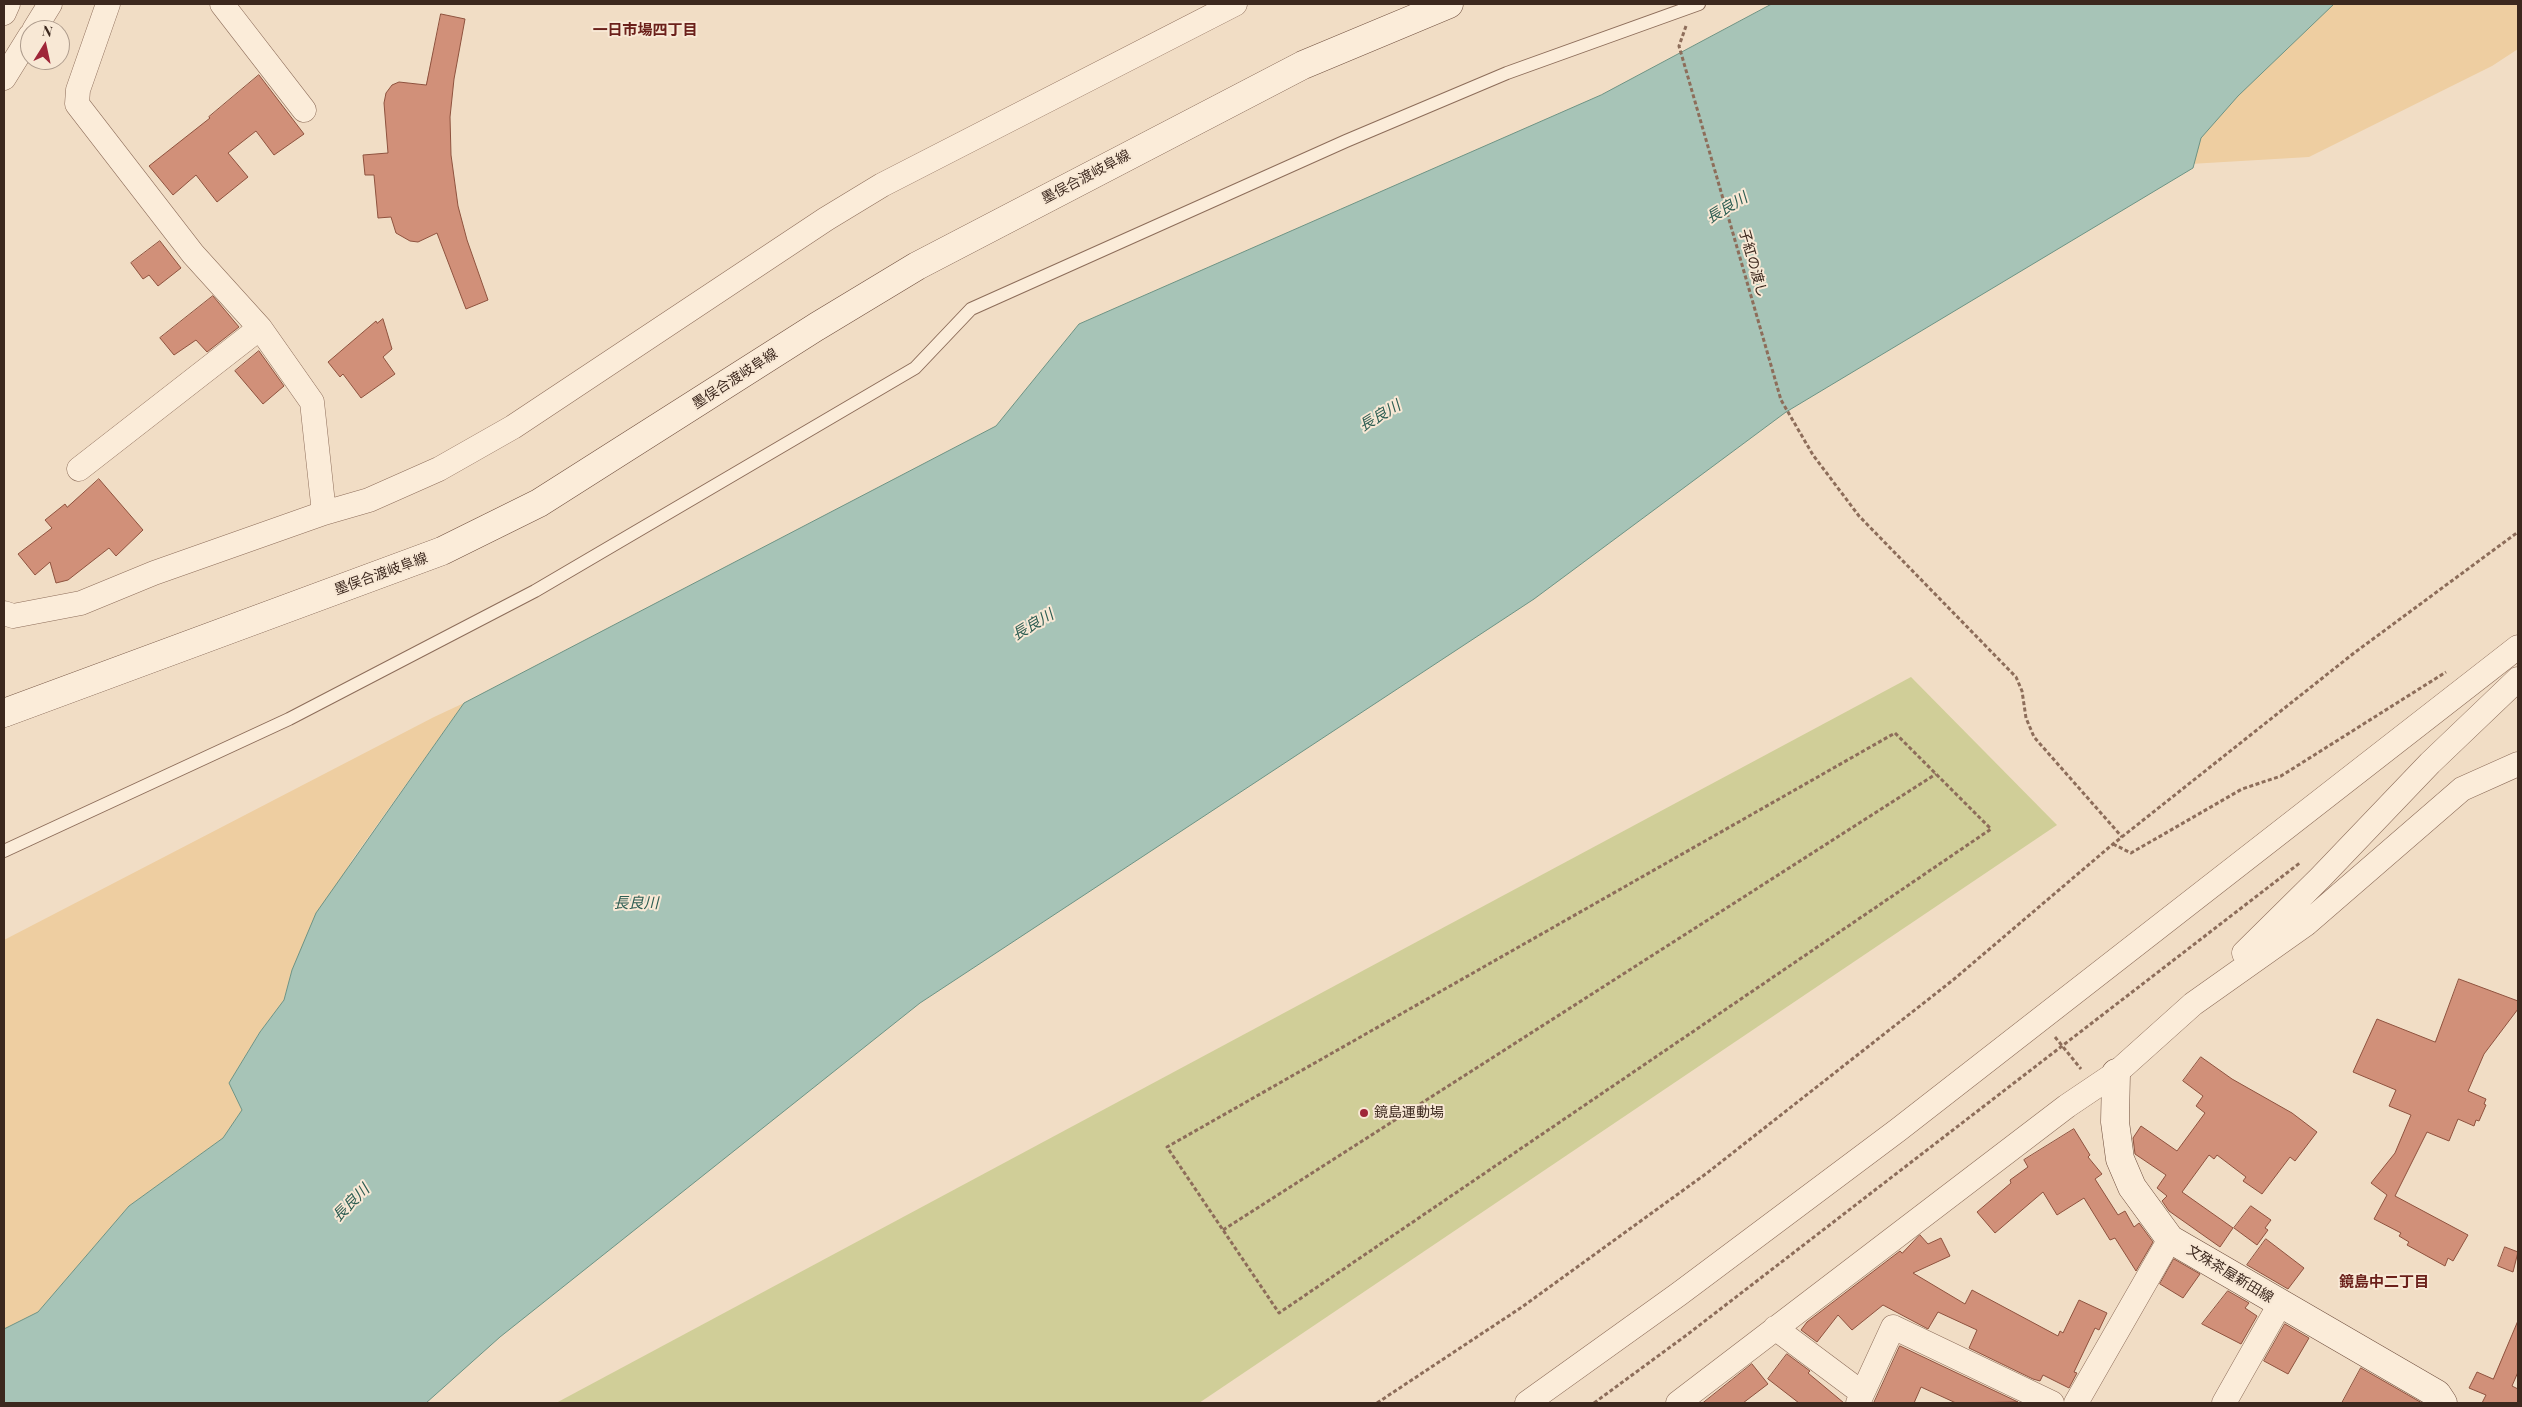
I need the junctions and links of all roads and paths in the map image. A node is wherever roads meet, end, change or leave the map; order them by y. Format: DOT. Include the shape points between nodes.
graph roads {
  1 [pos="8,4"];
  2 [pos="50,4"];
  3 [pos="108,4"];
  4 [pos="222,4"];
  5 [pos="1235,4"];
  6 [pos="1449,4"];
  7 [pos="1699,4"];
  8 [pos="4,13"];
  9 [pos="40,20"];
  10 [pos="1679,46"];
  11 [pos="20,52"];
  12 [pos="4,78"];
  13 [pos="304,110"];
  14 [pos="260,328"];
  15 [pos="79,470"];
  16 [pos="324,513"];
  17 [pos="2518,532"];
  18 [pos="4,613"];
  19 [pos="2518,648"];
  20 [pos="2450,669"];
  21 [pos="2518,679"];
  22 [pos="4,713"];
  23 [pos="2515,769"];
  24 [pos="1936,774"];
  25 [pos="2122,837"];
  26 [pos="2113,844"];
  27 [pos="4,851"];
  28 [pos="2306,858"];
  29 [pos="2193,1004"];
  30 [pos="2040,1019"];
  31 [pos="2062,1046"];
  32 [pos="2106,1080"];
  33 [pos="1223,1230"];
  34 [pos="2170,1239"];
  35 [pos="2280,1304"];
  36 [pos="1776,1328"];
  37 [pos="1860,1398"];
  38 [pos="2039,1400"];
  39 [pos="1377,1403"];
  40 [pos="1527,1403"];
  41 [pos="1594,1403"];
  42 [pos="1678,1403"];
  43 [pos="2076,1403"];
  44 [pos="2224,1403"];
  45 [pos="2444,1403"];
  1 -- 8 [label="street"];
  2 -- 9 [label="street"];
  3 -- 14 [label="street" via="78,90 77,104 193,254"];
  4 -- 13 [label="street"];
  5 -- 16 [label="street" via="882,186 826,219 512,427 439,469 369,500"];
  6 -- 22 [label="main road, 墨俣合渡岐阜線" via="1303,65 917,266 539,503 460,542"];
  7 -- 27 [label="lane" via="1507,73 1346,141 971,309 915,368 535,591 289,720"];
  10 -- 25 [label="path, 子紅の渡し" via="1780,400 1813,455 1859,516 2016,677 2034,737"];
  11 -- 12 [label="street"];
  14 -- 15 [label="street"];
  14 -- 16 [label="street" via="312,402"];
  16 -- 18 [label="street" via="154,573 81,603 13,616"];
  17 -- 25 [label="path" via="2354,653"];
  19 -- 30 [label="street"];
  20 -- 26 [label="path" via="2281,776 2242,789 2131,853"];
  21 -- 29 [label="street" via="2430,763"];
  23 -- 29 [label="street" via="2462,789 2306,924"];
  24 -- 33 [label="path"];
  24 -- 33 [label="path" via="1895,733 1167,1147"];
  24 -- 33 [label="path" via="1991,829 1279,1313"];
  25 -- 26 [label="path"];
  26 -- 39 [label="path" via="1953,980 1707,1173 1522,1307"];
  28 -- 31 [label="path"];
  29 -- 32 [label="street"];
  30 -- 31 [label="path"];
  30 -- 40 [label="street" via="1695,1282"];
  31 -- 32 [label="path"];
  31 -- 41 [label="path"];
  32 -- 34 [label="main road, 文殊茶屋新田線" via="2120,1159 2132,1187"];
  32 -- 36 [label="street" via="2067,1106"];
  34 -- 35 [label="main road, 文殊茶屋新田線"];
  34 -- 43 [label="street"];
  35 -- 44 [label="street"];
  35 -- 45 [label="main road, 文殊茶屋新田線" via="2437,1394"];
  36 -- 37 [label="street"];
  36 -- 42 [label="street"];
  37 -- 38 [label="street" via="1893,1327"];
}
